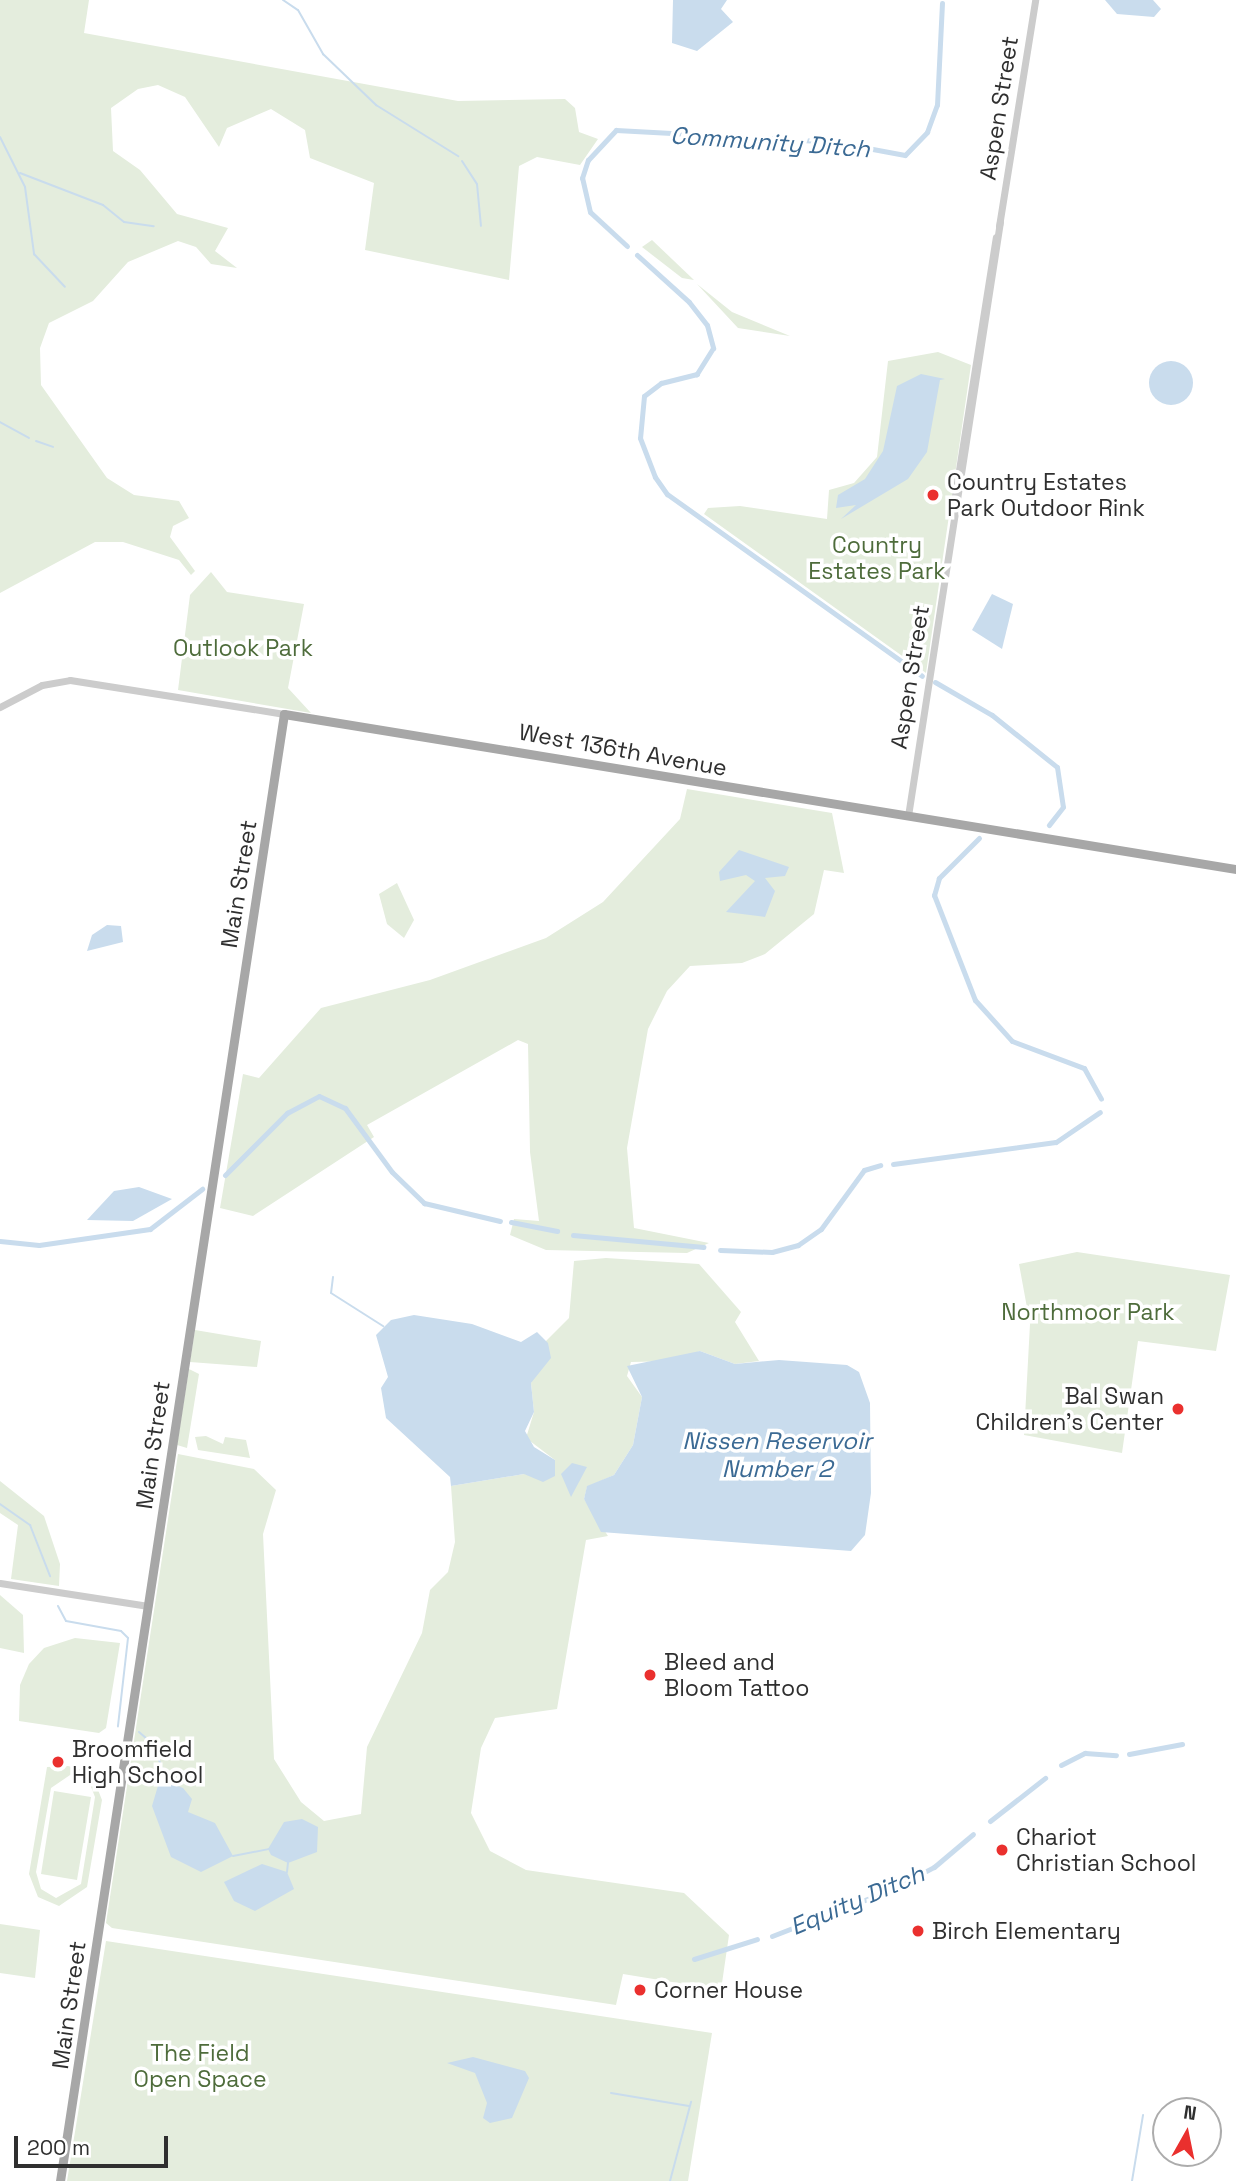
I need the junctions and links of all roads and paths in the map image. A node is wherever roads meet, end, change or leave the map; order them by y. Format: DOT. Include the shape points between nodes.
graph roads {
  1 [pos="1035,0"];
  2 [pos="0,708"];
  3 [pos="284,714"];
  4 [pos="908,816"];
  5 [pos="1236,869"];
  6 [pos="0,1583"];
  7 [pos="148,1606"];
  8 [pos="60,2181"];
  1 -- 4 [label="street, Aspen Street"];
  2 -- 3 [label="street, West 136th Avenue" via="48,683 76,680"];
  3 -- 4 [label="main road, West 136th Avenue"];
  3 -- 7 [label="main road, Main Street"];
  4 -- 5 [label="main road, West 136th Avenue"];
  6 -- 7 [label="street"];
  7 -- 8 [label="main road, Main Street"];
}
